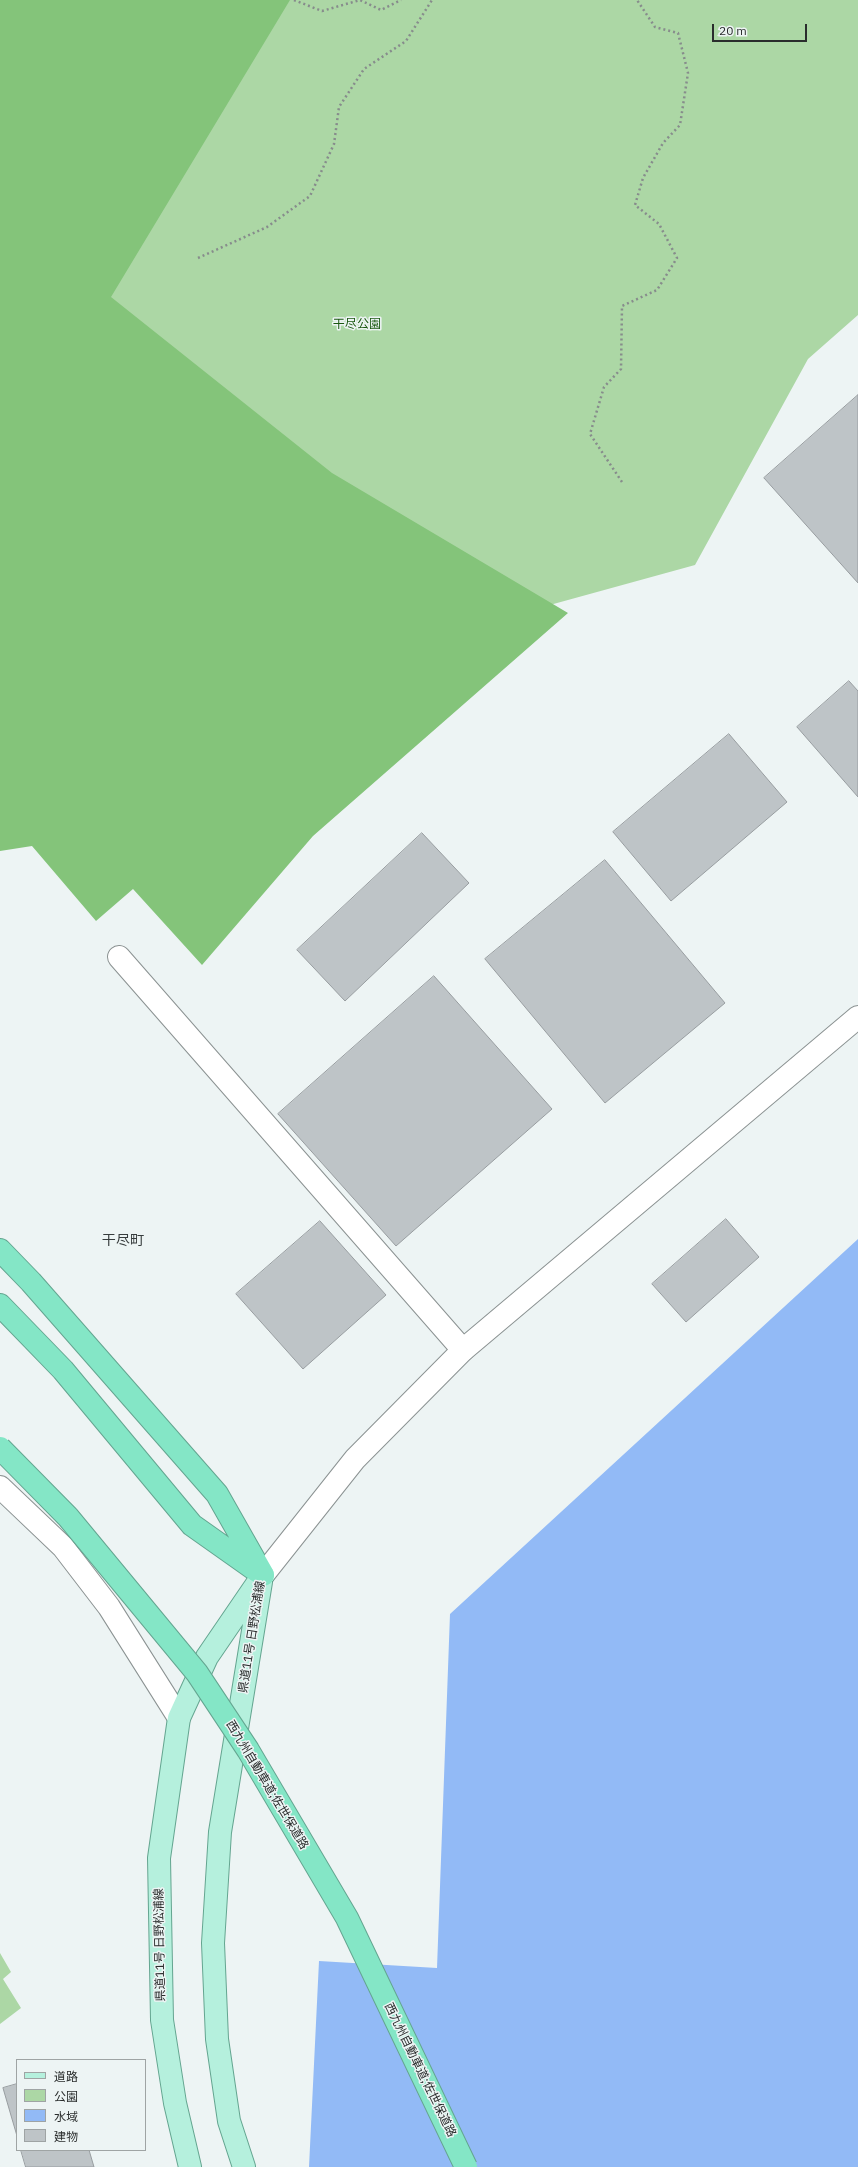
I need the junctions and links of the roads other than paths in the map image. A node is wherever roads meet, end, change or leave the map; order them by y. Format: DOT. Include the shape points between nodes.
graph roads {
  1 [pos="119,957"];
  2 [pos="858,1017"];
  3 [pos="0,1250"];
  4 [pos="0,1305"];
  5 [pos="463,1350"];
  6 [pos="0,1448"];
  7 [pos="0,1487"];
  8 [pos="263,1575"];
  9 [pos="179,1718"];
  10 [pos="190,2167"];
  11 [pos="244,2167"];
  12 [pos="466,2167"];
  1 -- 5 [label="street"];
  2 -- 5 [label="street"];
  3 -- 8 [label="highway" via="217,1494"];
  4 -- 8 [label="highway" via="63,1370 192,1525"];
  5 -- 8 [label="street" via="355,1459"];
  6 -- 12 [label="highway, 西九州自動車道;佐世保道路, bridge" via="68,1517 197,1673 248,1750 347,1918"];
  7 -- 9 [label="street" via="62,1547 109,1607"];
  8 -- 9 [label="main road, 県道11号 日野松浦線" via="207,1657"];
  8 -- 11 [label="main road, 県道11号 日野松浦線" via="220,1832 213,1944 218,2046 229,2121"];
  9 -- 10 [label="main road, 県道11号 日野松浦線" via="159,1858 162,2020 175,2103"];
}
